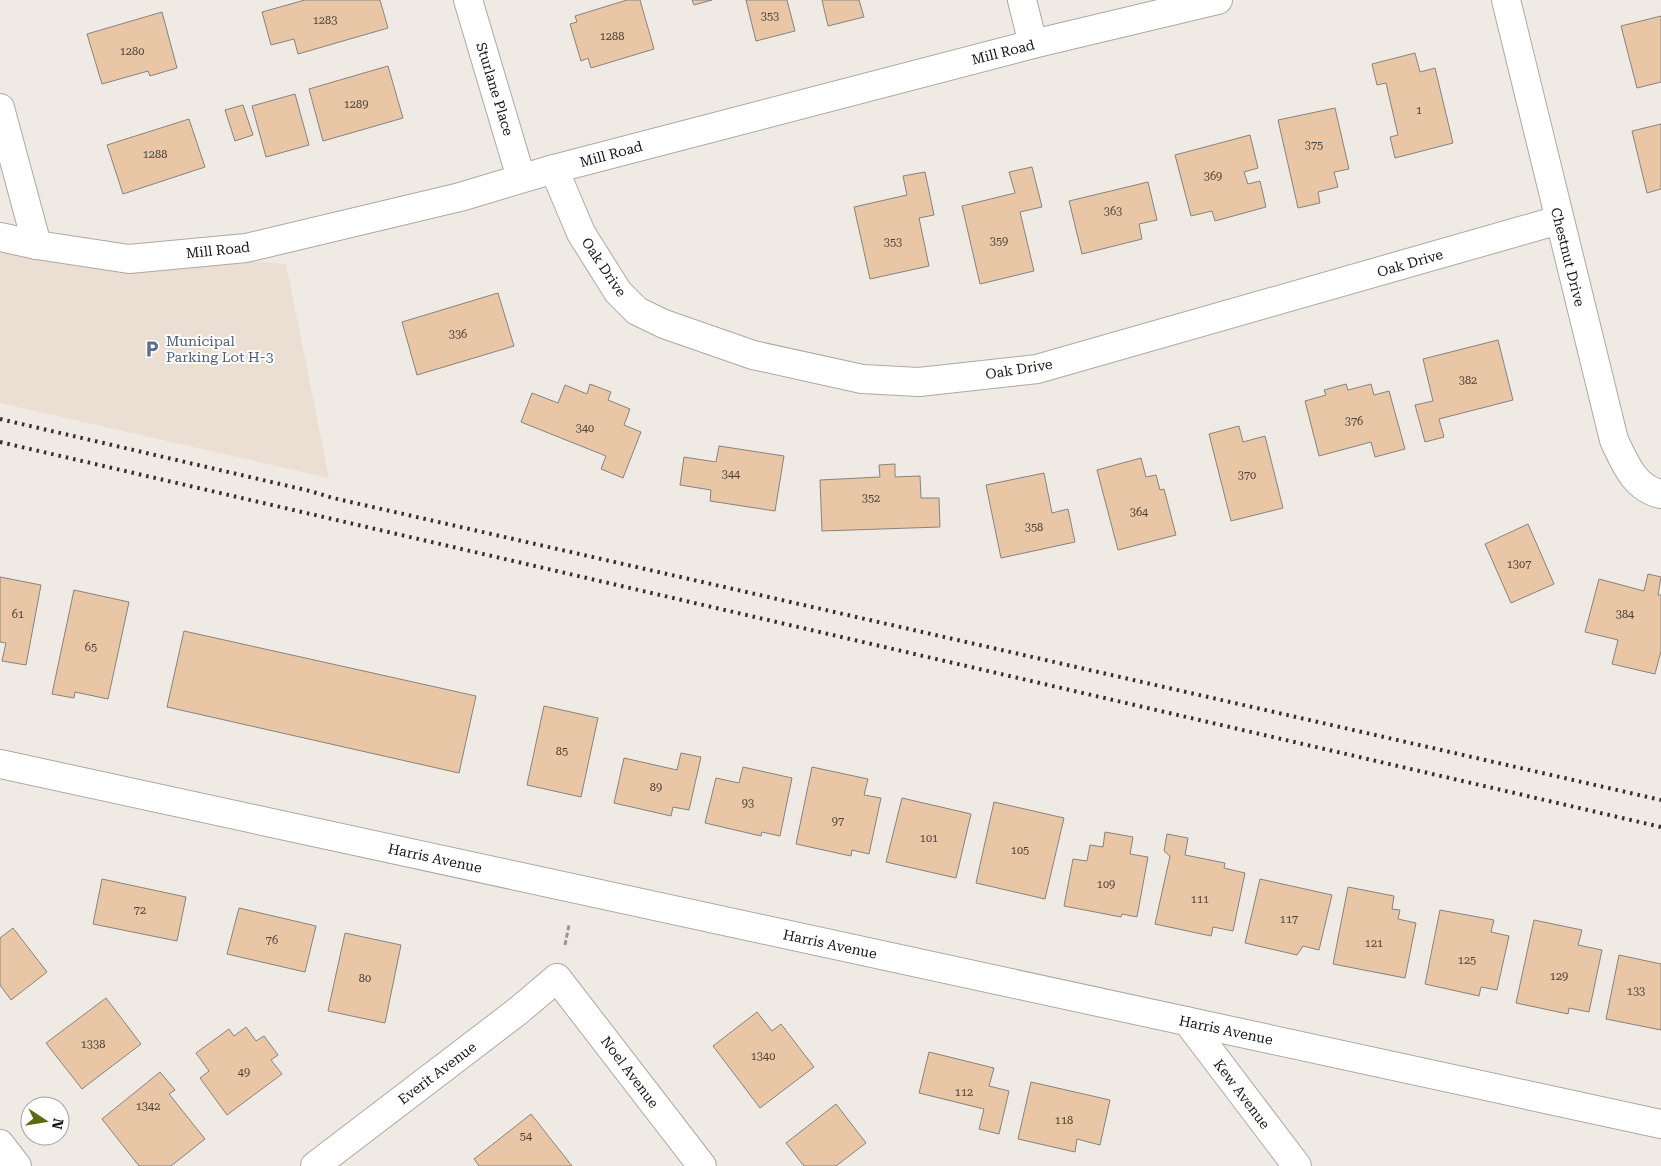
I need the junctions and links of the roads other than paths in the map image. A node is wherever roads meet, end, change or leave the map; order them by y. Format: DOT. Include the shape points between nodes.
graph roads {
  1 [pos="468,0"];
  2 [pos="1022,0"];
  3 [pos="1218,0"];
  4 [pos="1506,0"];
  5 [pos="1033,44"];
  6 [pos="0,108"];
  7 [pos="554,169"];
  8 [pos="522,178"];
  9 [pos="1559,220"];
  10 [pos="0,237"];
  11 [pos="37,245"];
  12 [pos="1661,494"];
  13 [pos="0,764"];
  14 [pos="558,978"];
  15 [pos="1187,1021"];
  16 [pos="1661,1124"];
  17 [pos="0,1144"];
  18 [pos="17,1166"];
  19 [pos="315,1166"];
  20 [pos="702,1166"];
  21 [pos="1297,1166"];
  1 -- 8 [label="street, Sturlane Place"];
  2 -- 5 [label="street"];
  3 -- 5 [label="street, Mill Road"];
  4 -- 9 [label="street, Chestnut Drive"];
  5 -- 7 [label="street, Mill Road"];
  6 -- 11 [label="street"];
  7 -- 8 [label="street, Mill Road"];
  7 -- 9 [label="street, Oak Drive" via="581,233 618,292 637,311 753,356 862,379 919,382 1037,369"];
  8 -- 11 [label="street, Mill Road" via="246,248 129,259"];
  9 -- 12 [label="street, Chestnut Drive" via="1614,440 1633,477 1651,492"];
  10 -- 11 [label="street, Mill Road"];
  13 -- 15 [label="street, Harris Avenue"];
  14 -- 19 [label="street, Everit Avenue"];
  14 -- 20 [label="street, Noel Avenue"];
  15 -- 16 [label="street, Harris Avenue"];
  15 -- 21 [label="street, Kew Avenue"];
  17 -- 18 [label="street"];
}
